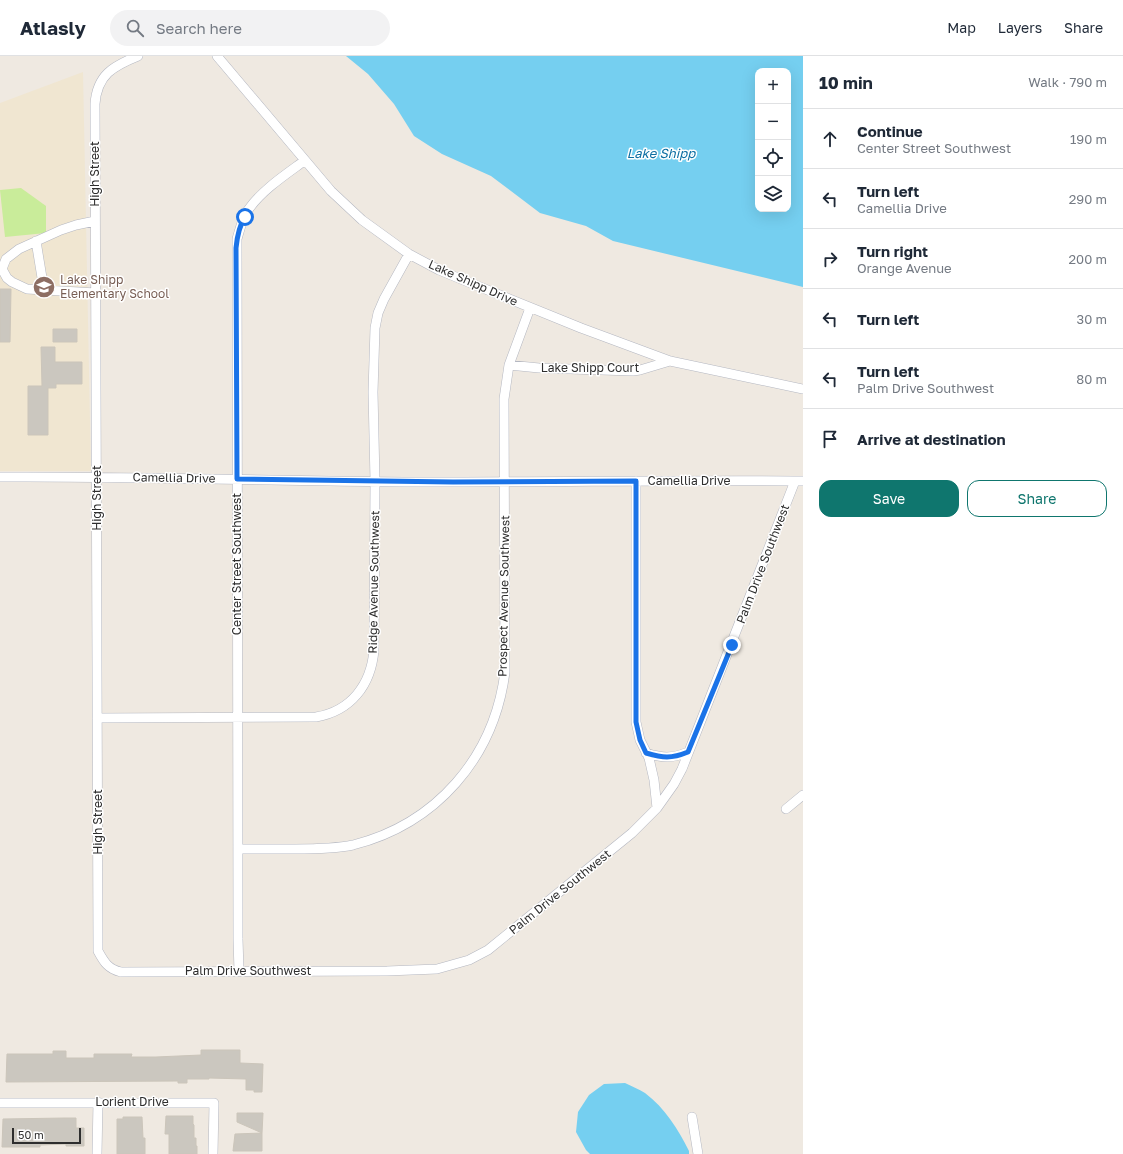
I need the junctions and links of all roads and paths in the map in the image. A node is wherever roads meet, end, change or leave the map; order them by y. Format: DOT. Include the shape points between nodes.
graph roads {
  1 [pos="138,56"];
  2 [pos="217,56"];
  3 [pos="304,161"];
  4 [pos="96,221"];
  5 [pos="36,241"];
  6 [pos="409,254"];
  7 [pos="44,290"];
  8 [pos="96,293"];
  9 [pos="530,308"];
  10 [pos="670,361"];
  11 [pos="509,365"];
  12 [pos="803,389"];
  13 [pos="97,476"];
  14 [pos="0,477"];
  15 [pos="237,479"];
  16 [pos="375,481"];
  17 [pos="505,481"];
  18 [pos="636,481"];
  19 [pos="799,481"];
  20 [pos="97,718"];
  21 [pos="238,718"];
  22 [pos="688,752"];
  23 [pos="646,753"];
  24 [pos="803,795"];
  25 [pos="657,808"];
  26 [pos="786,809"];
  27 [pos="238,849"];
  28 [pos="103,961"];
  29 [pos="239,971"];
  30 [pos="98,1102"];
  31 [pos="0,1103"];
  32 [pos="692,1117"];
  33 [pos="97,1154"];
  34 [pos="213,1154"];
  35 [pos="698,1154"];
  1 -- 4 [label="street, High Street" via="116,66 106,74 97,89"];
  2 -- 3 [label="street, Lake Shipp Drive"];
  3 -- 6 [label="street, Lake Shipp Drive" via="362,220"];
  3 -- 15 [label="street, Center Street Southwest" via="254,204 243,220 237,239"];
  4 -- 5 [label="street" via="76,225"];
  4 -- 8 [label="street, High Street"];
  5 -- 7 [label="street"];
  5 -- 7 [label="street" via="6,259 2,269 12,282 27,289"];
  6 -- 9 [label="street, Lake Shipp Drive" via="439,270"];
  6 -- 16 [label="street, Ridge Avenue Southwest" via="384,299 375,328"];
  7 -- 8 [label="street"];
  8 -- 13 [label="street, High Street"];
  9 -- 10 [label="street, Lake Shipp Drive"];
  9 -- 11 [label="street, Prospect Avenue Southwest"];
  10 -- 11 [label="street, Lake Shipp Court" via="640,370"];
  10 -- 12 [label="street, Lake Shipp Drive"];
  11 -- 17 [label="street, Prospect Avenue Southwest" via="504,399"];
  13 -- 14 [label="street, Camellia Drive"];
  13 -- 15 [label="street, Camellia Drive"];
  13 -- 20 [label="street, High Street"];
  15 -- 16 [label="street, Camellia Drive"];
  15 -- 21 [label="street, Center Street Southwest"];
  16 -- 17 [label="street, Camellia Drive"];
  16 -- 21 [label="street, Ridge Avenue Southwest" via="374,650 370,673 364,686 350,702 323,716"];
  17 -- 18 [label="street, Camellia Drive"];
  17 -- 27 [label="street, Prospect Avenue Southwest" via="503,686 487,736 470,764 451,788 428,810 380,836 352,845 322,849"];
  18 -- 19 [label="street, Camellia Drive"];
  18 -- 23 [label="street" via="636,722"];
  19 -- 22 [label="street, Palm Drive Southwest"];
  20 -- 21 [label="street, Ridge Avenue Southwest"];
  20 -- 28 [label="street, High Street" via="98,951"];
  21 -- 27 [label="street, Center Street Southwest"];
  22 -- 23 [label="street" via="667,758"];
  22 -- 25 [label="street, Palm Drive Southwest" via="674,784"];
  23 -- 25 [label="street" via="654,780"];
  24 -- 26 [label="street"];
  25 -- 29 [label="street, Palm Drive Southwest" via="632,833 574,882 488,950 469,960 437,969"];
  27 -- 29 [label="street, Center Street Southwest"];
  28 -- 29 [label="street, Palm Drive Southwest" via="106,966 121,972"];
  30 -- 31 [label="street, Lorient Drive"];
  30 -- 33 [label="street"];
  30 -- 34 [label="street, Lorient Drive" via="214,1103"];
  32 -- 35 [label="street"];
}
